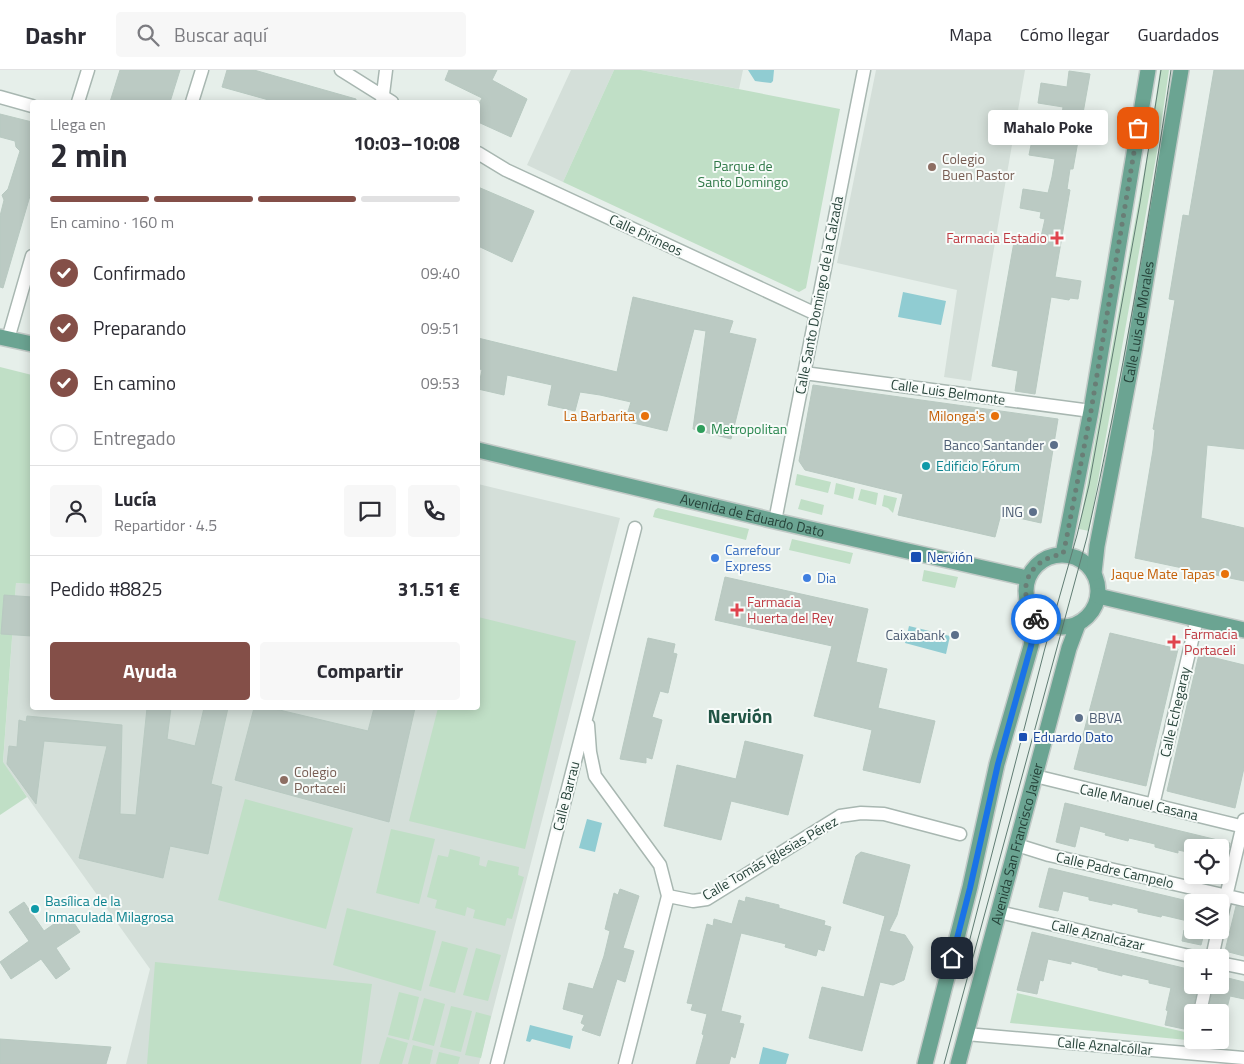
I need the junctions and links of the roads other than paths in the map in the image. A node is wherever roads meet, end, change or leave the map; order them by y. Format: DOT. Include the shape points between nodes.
graph roads {
  1 [pos="88,70"];
  2 [pos="202,70"];
  3 [pos="341,70"];
  4 [pos="386,70"];
  5 [pos="864,70"];
  6 [pos="1148,70"];
  7 [pos="1182,70"];
  8 [pos="0,97"];
  9 [pos="79,100"];
  10 [pos="193,100"];
  11 [pos="385,100"];
  12 [pos="386,100"];
  13 [pos="30,105"];
  14 [pos="480,154"];
  15 [pos="30,262"];
  16 [pos="816,314"];
  17 [pos="4,338"];
  18 [pos="30,344"];
  19 [pos="804,372"];
  20 [pos="1091,411"];
  21 [pos="480,450"];
  22 [pos="775,521"];
  23 [pos="635,528"];
  24 [pos="1063,554"];
  25 [pos="1094,573"];
  26 [pos="1028,578"];
  27 [pos="1098,596"];
  28 [pos="1036,617"];
  29 [pos="1197,619"];
  30 [pos="1078,624"];
  31 [pos="1244,630"];
  32 [pos="587,715"];
  33 [pos="595,776"];
  34 [pos="1035,776"];
  35 [pos="570,780"];
  36 [pos="1153,805"];
  37 [pos="1243,824"];
  38 [pos="960,834"];
  39 [pos="1016,845"];
  40 [pos="1222,894"];
  41 [pos="1226,894"];
  42 [pos="668,896"];
  43 [pos="1229,896"];
  44 [pos="1244,900"];
  45 [pos="999,912"];
  46 [pos="1184,955"];
  47 [pos="1229,965"];
  48 [pos="1244,968"];
  49 [pos="966,1034"];
  50 [pos="1191,1049"];
  51 [pos="1190,1053"];
  52 [pos="1244,1058"];
  53 [pos="497,1064"];
  54 [pos="625,1064"];
  55 [pos="925,1064"];
  56 [pos="958,1064"];
  1 -- 9 [label="street"];
  2 -- 10 [label="street"];
  3 -- 11 [label="street"];
  4 -- 12 [label="street"];
  5 -- 16 [label="street, Calle Santo Domingo de la Calzada"];
  6 -- 20 [label="main road"];
  7 -- 25 [label="main road, Calle Luis de Morales"];
  8 -- 13 [label="street"];
  14 -- 16 [label="street, Calle Pirineos" via="506,170"];
  15 -- 17 [label="street"];
  16 -- 19 [label="street, Calle Santo Domingo de la Calzada"];
  17 -- 18 [label="main road"];
  19 -- 20 [label="street, Calle Luis Belmonte"];
  19 -- 22 [label="street, Calle Santo Domingo de la Calzada"];
  20 -- 24 [label="main road"];
  21 -- 22 [label="main road, Avenida de Eduardo Dato"];
  22 -- 26 [label="main road, Avenida de Eduardo Dato"];
  23 -- 32 [label="street, Calle Barrau"];
  24 -- 25 [label="main road" via="1081,560"];
  24 -- 26 [label="main road" via="1041,561"];
  25 -- 27 [label="main road"];
  26 -- 28 [label="main road" via="1027,602"];
  27 -- 29 [label="main road"];
  27 -- 30 [label="main road" via="1090,615"];
  28 -- 30 [label="main road" via="1052,625"];
  28 -- 55 [label="main road"];
  29 -- 31 [label="main road"];
  29 -- 36 [label="street, Calle Echegaray"];
  30 -- 34 [label="main road, Avenida San Francisco Javier"];
  32 -- 33 [label="street"];
  32 -- 35 [label="street, Calle Barrau"];
  33 -- 35 [label="street" via="584,774"];
  33 -- 42 [label="street" via="660,865"];
  34 -- 36 [label="street, Calle Manuel Casana"];
  34 -- 39 [label="main road, Avenida San Francisco Javier"];
  35 -- 53 [label="street, Calle Barrau"];
  36 -- 37 [label="street, Calle Manuel Casana"];
  37 -- 41 [label="street"];
  38 -- 42 [label="street, Calle Tomás Iglesias Pérez" via="884,814 840,816 707,898 693,902"];
  39 -- 40 [label="street, Calle Padre Campelo"];
  39 -- 45 [label="main road, Avenida San Francisco Javier"];
  42 -- 54 [label="street"];
  43 -- 44 [label="street, Calle Padre Campelo"];
  45 -- 46 [label="street, Calle Aznalcázar"];
  45 -- 49 [label="main road, Avenida San Francisco Javier"];
  47 -- 48 [label="street"];
  49 -- 51 [label="street, Calle Aznalcóllar"];
  49 -- 56 [label="main road, Avenida San Francisco Javier"];
  50 -- 51 [label="street"];
  51 -- 52 [label="street, Calle Aznalcóllar"];
}
